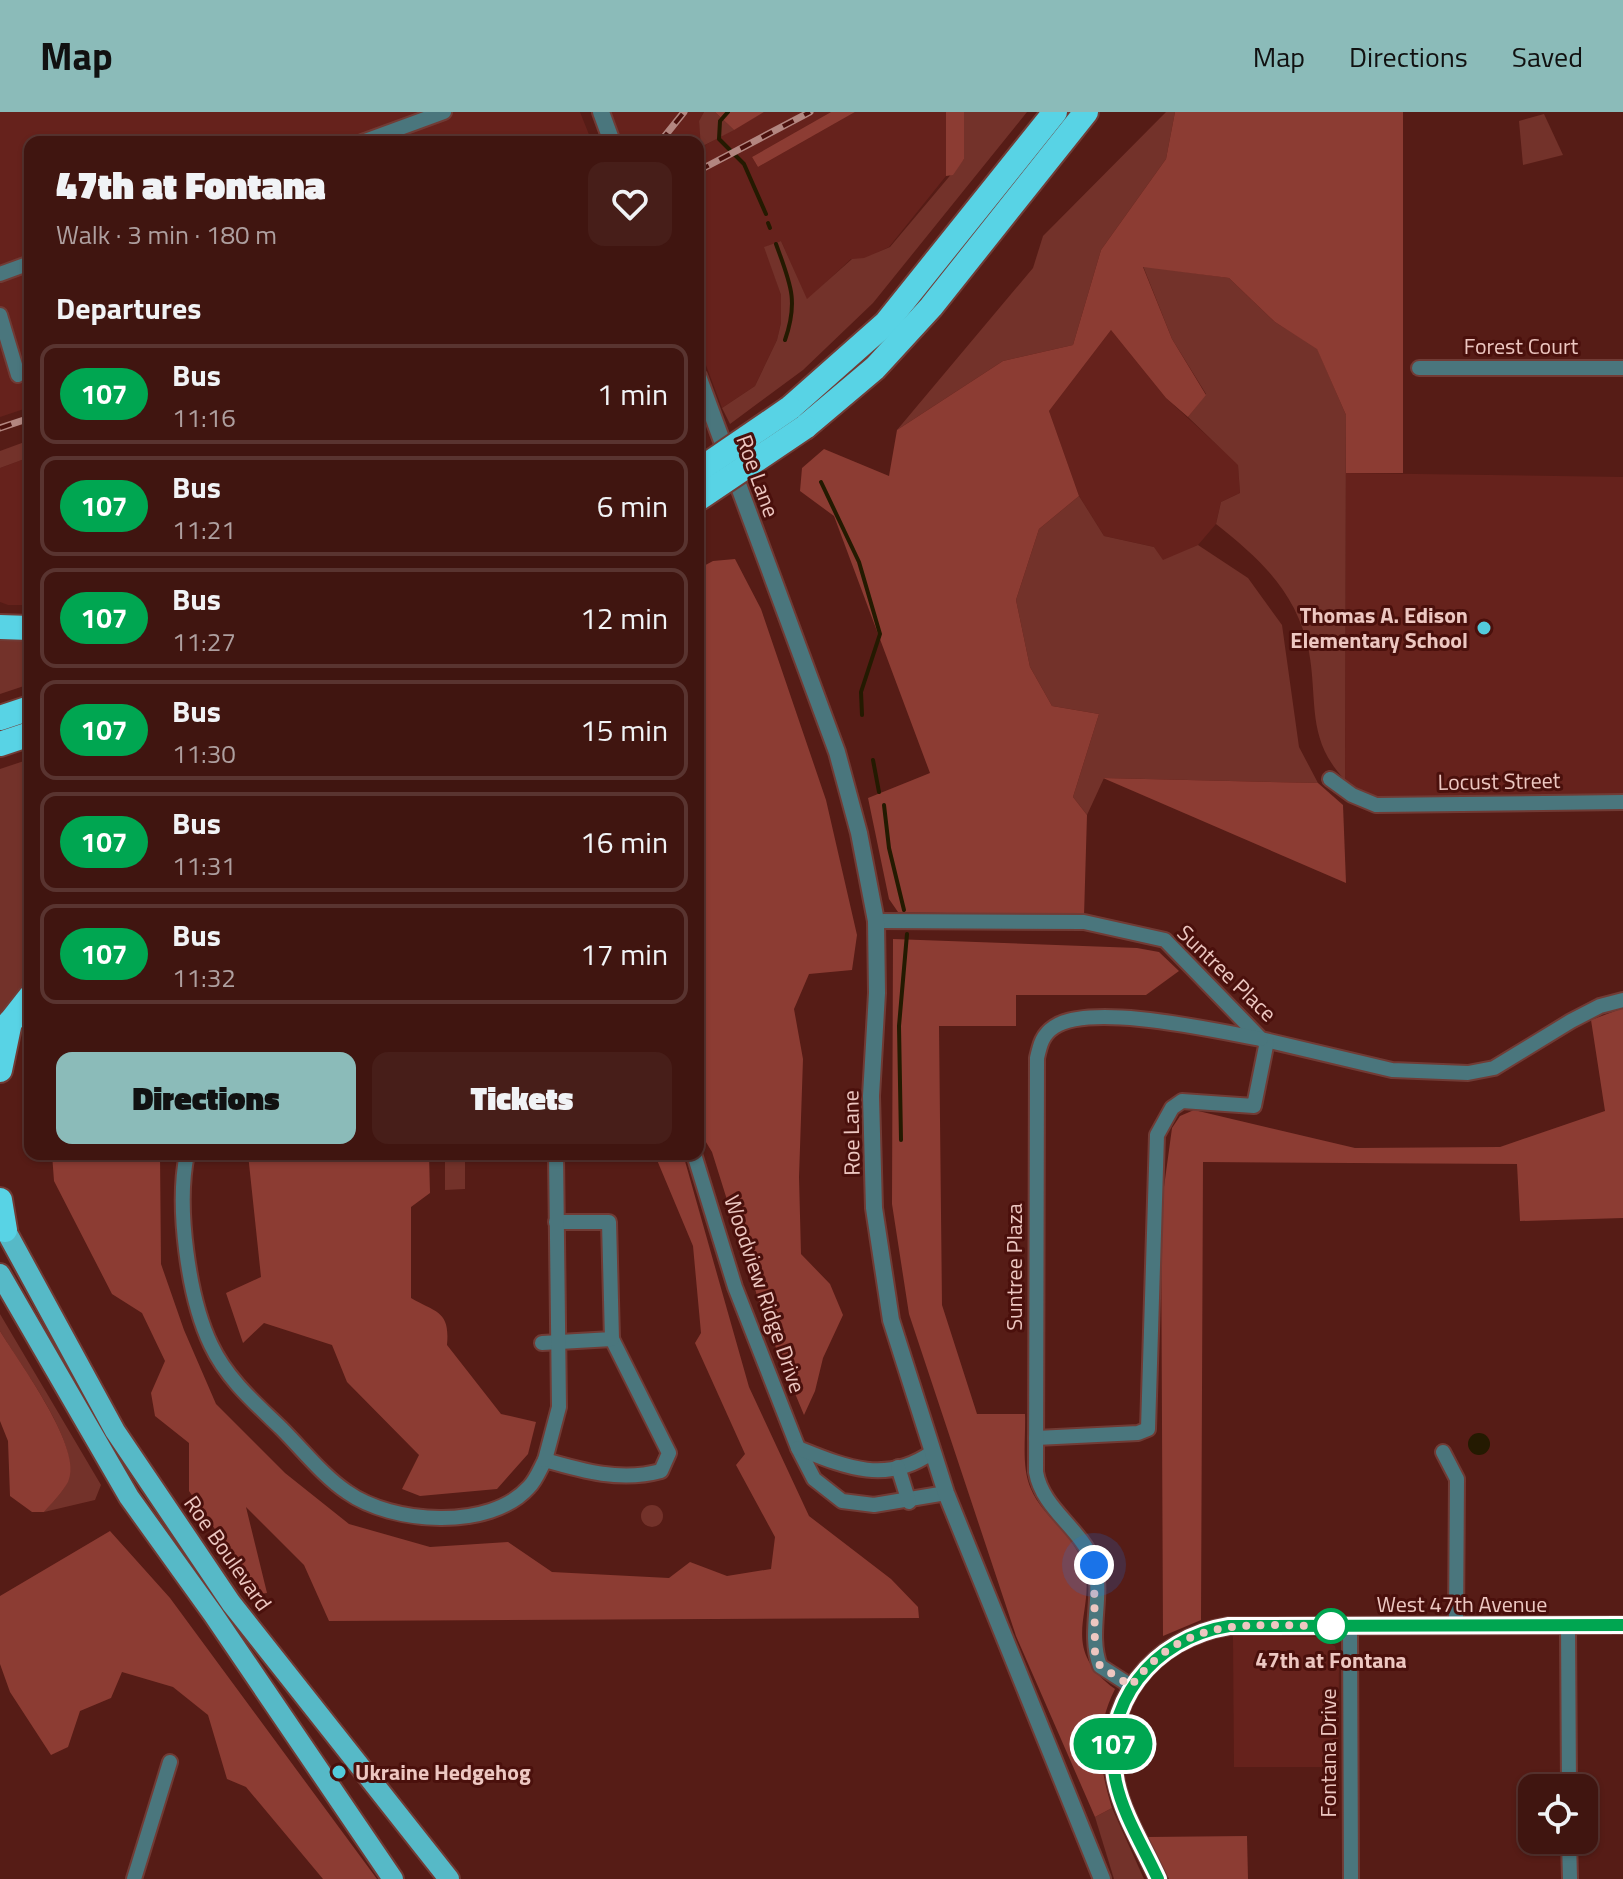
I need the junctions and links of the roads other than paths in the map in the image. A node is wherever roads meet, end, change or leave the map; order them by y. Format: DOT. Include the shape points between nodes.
graph roads {
  1 [pos="444,112"];
  2 [pos="601,112"];
  3 [pos="1055,112"];
  4 [pos="1086,112"];
  5 [pos="378,136"];
  6 [pos="610,136"];
  7 [pos="24,265"];
  8 [pos="0,274"];
  9 [pos="0,315"];
  10 [pos="1419,368"];
  11 [pos="1623,368"];
  12 [pos="18,375"];
  13 [pos="704,392"];
  14 [pos="704,467"];
  15 [pos="704,495"];
  16 [pos="0,627"];
  17 [pos="24,628"];
  18 [pos="24,710"];
  19 [pos="0,718"];
  20 [pos="24,736"];
  21 [pos="0,744"];
  22 [pos="1330,779"];
  23 [pos="1623,802"];
  24 [pos="876,921"];
  25 [pos="1623,1000"];
  26 [pos="24,1005"];
  27 [pos="5,1029"];
  28 [pos="1264,1040"];
  29 [pos="0,1070"];
  30 [pos="186,1160"];
  31 [pos="556,1160"];
  32 [pos="696,1160"];
  33 [pos="0,1200"];
  34 [pos="556,1222"];
  35 [pos="2,1225"];
  36 [pos="0,1274"];
  37 [pos="612,1339"];
  38 [pos="550,1343"];
  39 [pos="1036,1438"];
  40 [pos="798,1448"];
  41 [pos="1443,1452"];
  42 [pos="931,1453"];
  43 [pos="545,1460"];
  44 [pos="898,1467"];
  45 [pos="946,1493"];
  46 [pos="909,1502"];
  47 [pos="1568,1625"];
  48 [pos="1623,1625"];
  49 [pos="1350,1626"];
  50 [pos="1456,1626"];
  51 [pos="1131,1686"];
  52 [pos="170,1762"];
  53 [pos="1569,1774"];
  54 [pos="1569,1854"];
  55 [pos="134,1879"];
  56 [pos="393,1879"];
  57 [pos="449,1879"];
  58 [pos="1102,1879"];
  59 [pos="1158,1879"];
  60 [pos="1351,1879"];
  61 [pos="1570,1879"];
  1 -- 5 [label="street"];
  2 -- 6 [label="street"];
  3 -- 14 [label="highway, bridge" via="886,323 790,408"];
  4 -- 15 [label="highway, bridge" via="931,307 875,368 805,427"];
  7 -- 8 [label="street"];
  9 -- 12 [label="street"];
  10 -- 11 [label="street, Forest Court"];
  13 -- 24 [label="street, Roe Lane" via="837,752"];
  16 -- 17 [label="highway"];
  18 -- 19 [label="highway"];
  20 -- 21 [label="highway"];
  22 -- 23 [label="street, Locust Street" via="1376,805"];
  24 -- 28 [label="street, Suntree Place" via="1084,922 1165,940"];
  24 -- 42 [label="street, Roe Lane" via="874,1208 891,1320"];
  25 -- 28 [label="street, Suntree Place" via="1580,1016 1494,1068 1468,1073 1392,1070"];
  26 -- 27 [label="highway"];
  27 -- 29 [label="highway"];
  28 -- 39 [label="street" via="1254,1106 1182,1101 1157,1135 1148,1429"];
  28 -- 39 [label="street, Suntree Plaza" via="1163,1021 1081,1019 1053,1028 1042,1039 1037,1058"];
  30 -- 43 [label="street" via="181,1180 186,1234 197,1310 211,1346 232,1381 348,1493 404,1516 454,1518 496,1510 529,1487"];
  31 -- 34 [label="street"];
  32 -- 40 [label="street, Woodview Ridge Drive" via="735,1287"];
  33 -- 35 [label="highway"];
  34 -- 37 [label="street" via="609,1222"];
  34 -- 38 [label="street"];
  35 -- 57 [label="main road, Roe Boulevard" via="115,1431 231,1603"];
  36 -- 56 [label="main road" via="129,1497"];
  37 -- 38 [label="street"];
  37 -- 43 [label="street" via="669,1453 661,1471 646,1476 600,1475"];
  38 -- 43 [label="street" via="559,1407"];
  39 -- 51 [label="street, Suntree Plaza" via="1038,1485 1094,1565 1093,1638 1100,1666"];
  40 -- 44 [label="street" via="852,1470"];
  40 -- 46 [label="street, Woodview Ridge Drive" via="814,1479 842,1501"];
  41 -- 50 [label="street" via="1457,1479"];
  42 -- 44 [label="street"];
  42 -- 45 [label="street, Roe Lane"];
  44 -- 46 [label="street"];
  45 -- 46 [label="street, Woodview Ridge Drive"];
  45 -- 58 [label="street, Roe Lane"];
  47 -- 48 [label="street, West 47th Avenue"];
  47 -- 50 [label="street, West 47th Avenue"];
  47 -- 53 [label="street"];
  49 -- 50 [label="street, West 47th Avenue"];
  49 -- 51 [label="street, West 47th Avenue" via="1207,1629 1163,1652"];
  49 -- 60 [label="street, Fontana Drive"];
  51 -- 59 [label="street" via="1116,1727 1115,1774"];
  52 -- 55 [label="street"];
  54 -- 61 [label="street"];
}
